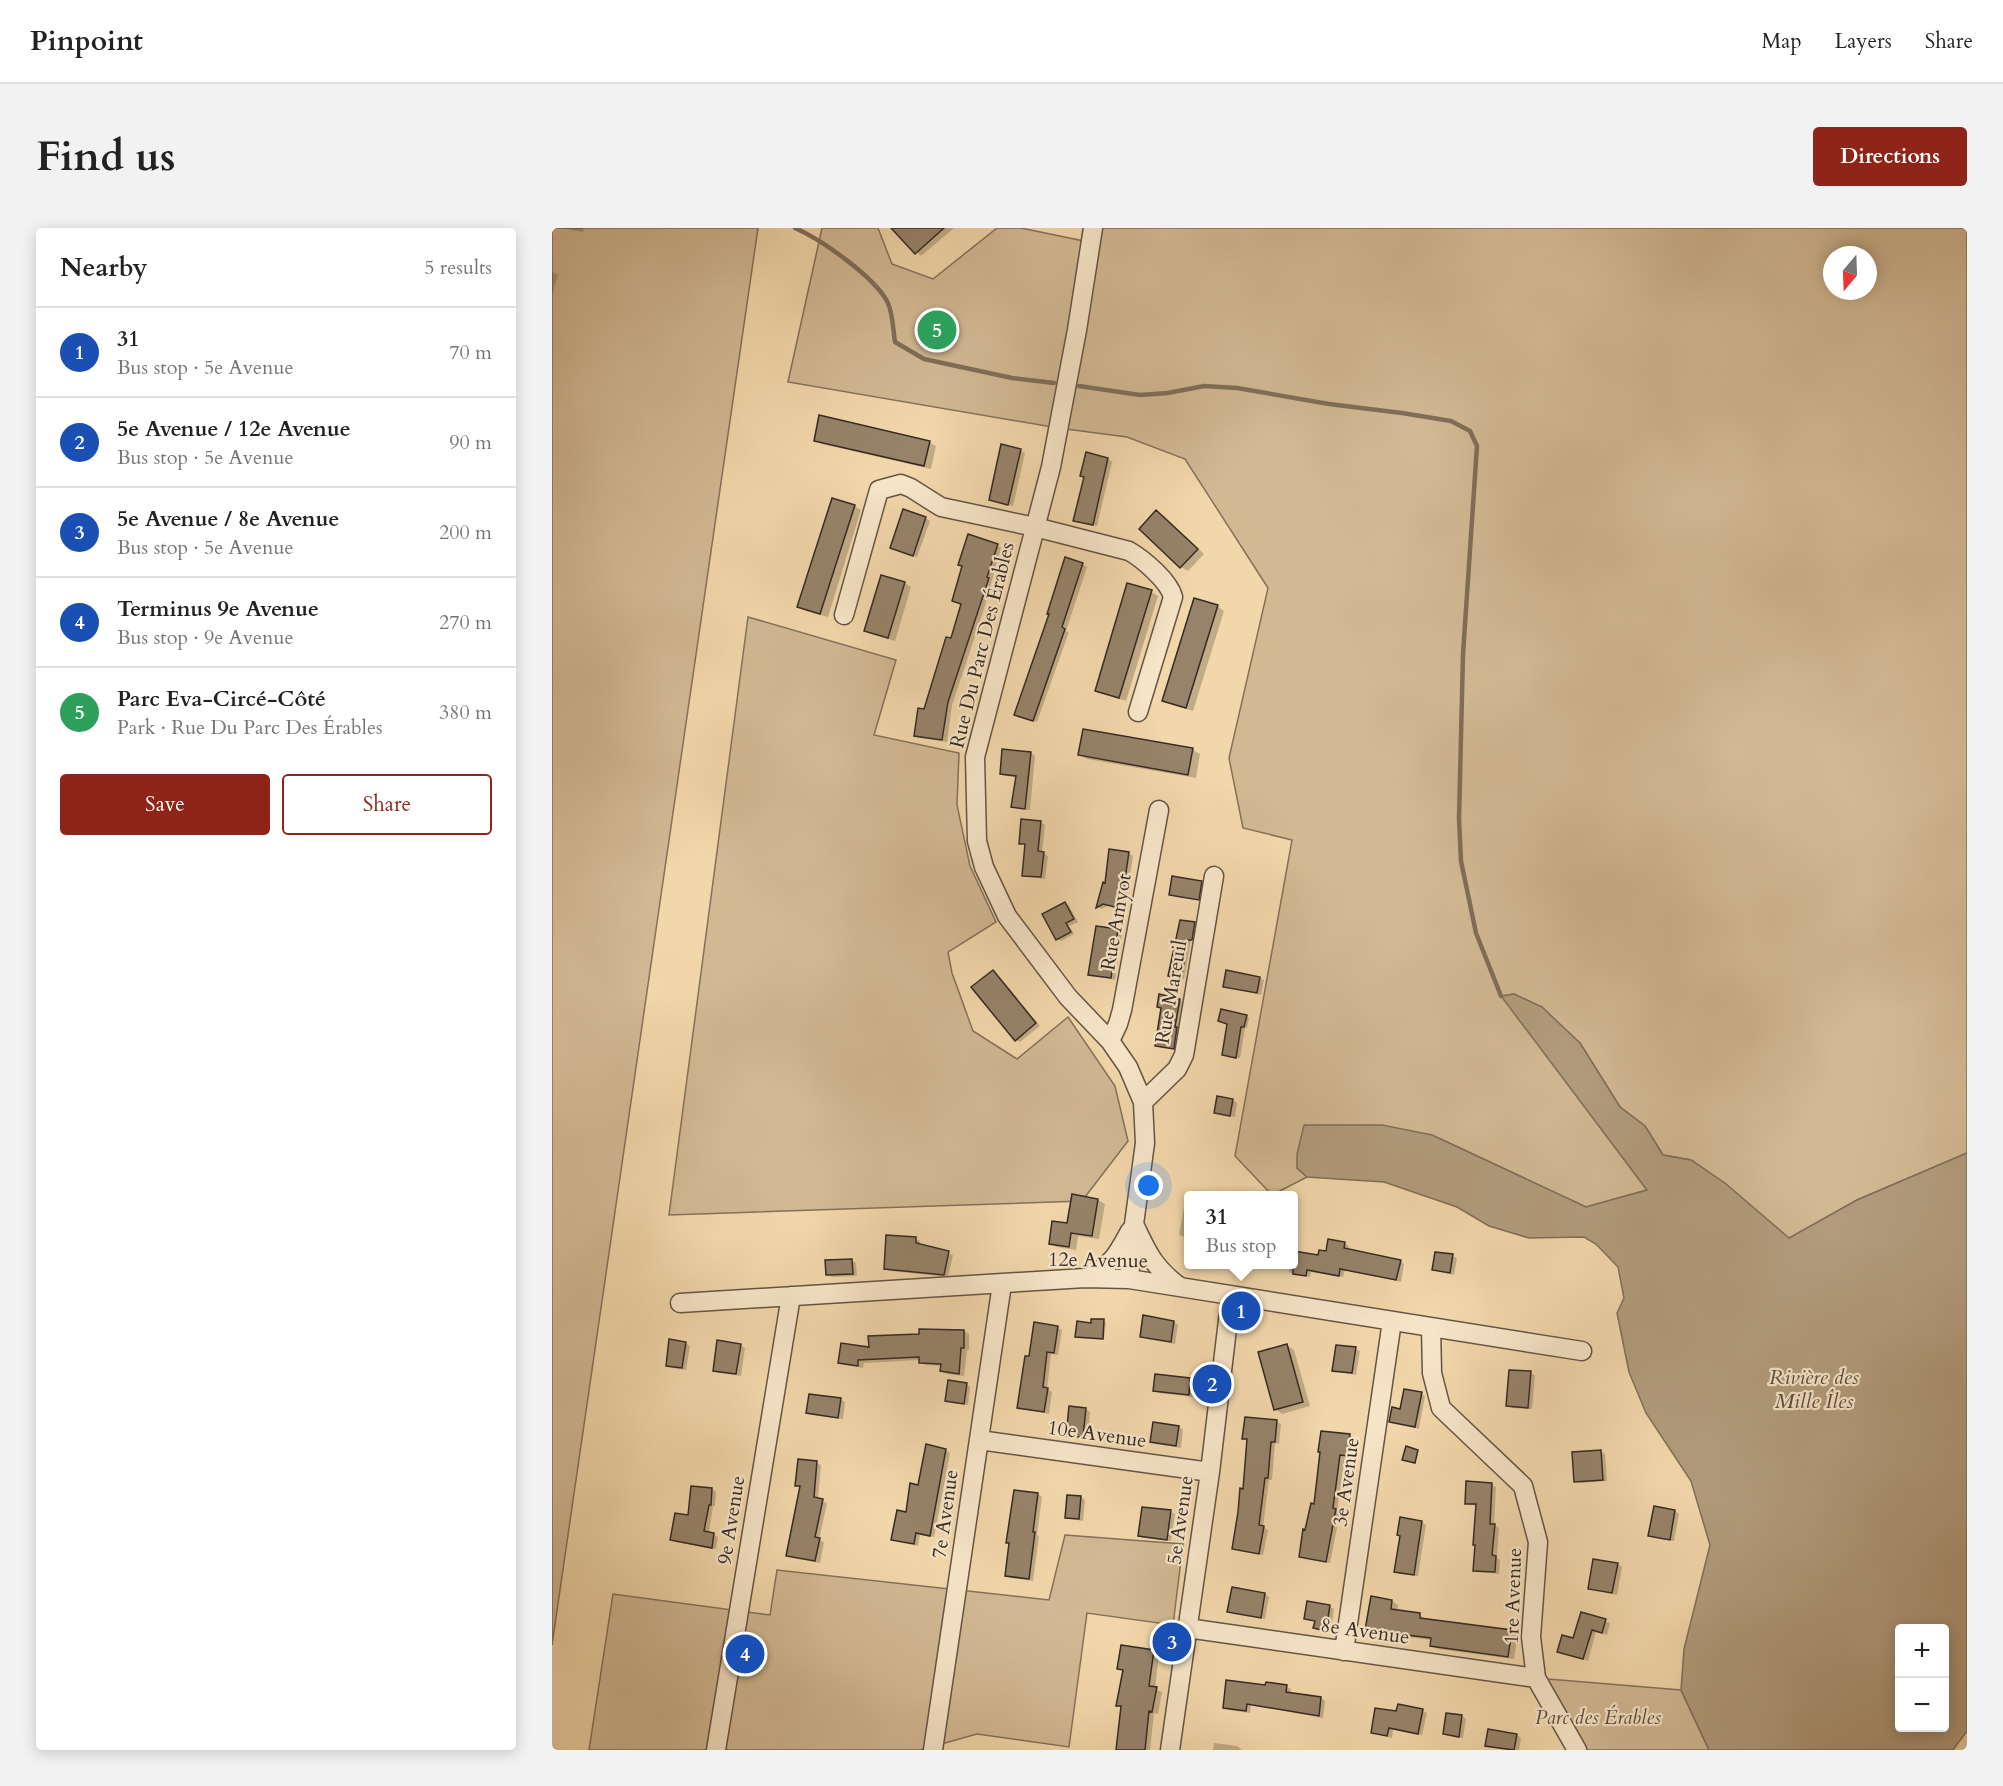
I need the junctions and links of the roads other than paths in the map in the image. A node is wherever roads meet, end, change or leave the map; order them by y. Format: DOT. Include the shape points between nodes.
graph roads {
  1 [pos="1093,228"];
  2 [pos="1035,527"];
  3 [pos="844,615"];
  4 [pos="1138,712"];
  5 [pos="1159,810"];
  6 [pos="1214,876"];
  7 [pos="1110,1041"];
  8 [pos="1143,1102"];
  9 [pos="1134,1224"];
  10 [pos="1085,1278"];
  11 [pos="1129,1279"];
  12 [pos="1002,1284"];
  13 [pos="1181,1287"];
  14 [pos="1231,1295"];
  15 [pos="791,1296"];
  16 [pos="680,1303"];
  17 [pos="1392,1321"];
  18 [pos="1431,1327"];
  19 [pos="1582,1351"];
  20 [pos="979,1440"];
  21 [pos="1210,1472"];
  22 [pos="1187,1629"];
  23 [pos="1344,1651"];
  24 [pos="1536,1678"];
  25 [pos="716,1750"];
  26 [pos="933,1750"];
  27 [pos="1170,1750"];
  28 [pos="1577,1750"];
  1 -- 2 [label="street, Rue Du Parc Des Érables" via="1051,467"];
  2 -- 3 [label="street" via="942,507 901,484 879,490"];
  2 -- 4 [label="street" via="1129,551 1171,589 1173,597"];
  2 -- 7 [label="street, Rue Du Parc Des Érables" via="975,757 977,841 984,867 1007,916 1068,997"];
  5 -- 7 [label="street, Rue Amyot" via="1122,1010"];
  6 -- 8 [label="street, Rue Mareuil" via="1184,1055 1177,1069"];
  7 -- 8 [label="street, Rue Du Parc Des Érables" via="1128,1067"];
  8 -- 9 [label="street, Rue Du Parc Des Érables" via="1145,1143"];
  9 -- 10 [label="street" via="1107,1266"];
  9 -- 11 [label="street, Rue Du Parc Des Érables"];
  9 -- 13 [label="street" via="1152,1260"];
  10 -- 11 [label="street, 12e Avenue"];
  10 -- 12 [label="street, 12e Avenue"];
  11 -- 13 [label="street, 12e Avenue"];
  12 -- 15 [label="street, 12e Avenue"];
  12 -- 20 [label="street, 7e Avenue"];
  13 -- 14 [label="street, 12e Avenue"];
  14 -- 17 [label="street, 12e Avenue"];
  14 -- 21 [label="street, 5e Avenue"];
  15 -- 16 [label="street, 12e Avenue"];
  15 -- 25 [label="street, 9e Avenue"];
  17 -- 18 [label="street, 12e Avenue"];
  17 -- 23 [label="street, 3e Avenue"];
  18 -- 19 [label="street, 12e Avenue"];
  18 -- 24 [label="street, 1re Avenue" via="1432,1373 1441,1408 1523,1486 1538,1542 1531,1637"];
  20 -- 21 [label="street, 10e Avenue"];
  20 -- 26 [label="street, 7e Avenue"];
  21 -- 22 [label="street, 5e Avenue"];
  22 -- 23 [label="street, 8e Avenue"];
  22 -- 27 [label="street, 5e Avenue"];
  23 -- 24 [label="street, 8e Avenue"];
  24 -- 28 [label="street, 1re Avenue"];
}
